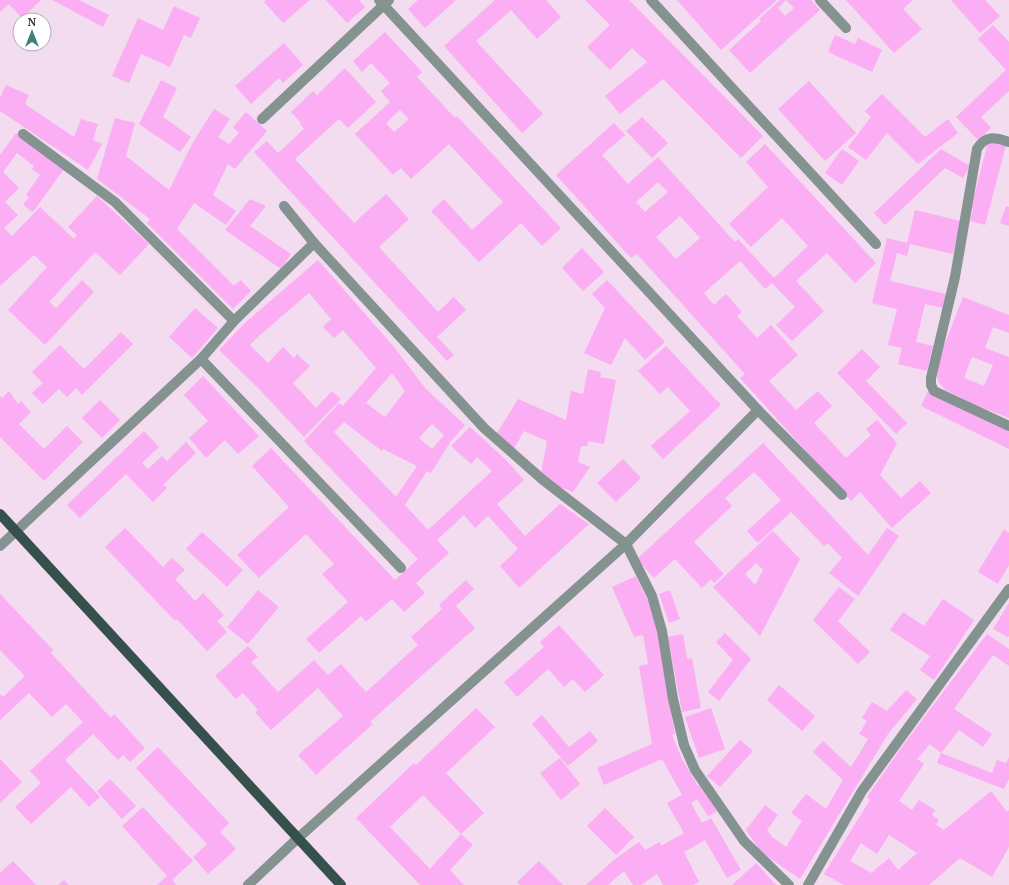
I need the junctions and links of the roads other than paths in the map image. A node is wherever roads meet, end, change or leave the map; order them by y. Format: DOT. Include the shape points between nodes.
graph roads {
  1 [pos="651,0"];
  2 [pos="820,0"];
  3 [pos="384,1"];
  4 [pos="846,28"];
  5 [pos="262,120"];
  6 [pos="23,134"];
  7 [pos="1009,142"];
  8 [pos="284,206"];
  9 [pos="314,243"];
  10 [pos="876,244"];
  11 [pos="234,321"];
  12 [pos="201,359"];
  13 [pos="758,410"];
  14 [pos="1009,426"];
  15 [pos="842,495"];
  16 [pos="0,514"];
  17 [pos="16,531"];
  18 [pos="626,544"];
  19 [pos="0,546"];
  20 [pos="401,568"];
  21 [pos="1009,589"];
  22 [pos="297,839"];
  23 [pos="813,883"];
  24 [pos="248,885"];
  25 [pos="341,885"];
  26 [pos="789,885"];
  1 -- 10 [label="street"];
  2 -- 4 [label="street"];
  3 -- 5 [label="street"];
  3 -- 13 [label="street"];
  6 -- 11 [label="street" via="115,202"];
  7 -- 14 [label="street" via="988,138 977,149 955,277 931,378 934,391"];
  8 -- 9 [label="street"];
  9 -- 11 [label="street"];
  9 -- 18 [label="street" via="484,428 542,480"];
  11 -- 12 [label="street"];
  12 -- 17 [label="street"];
  12 -- 20 [label="street"];
  13 -- 15 [label="street"];
  13 -- 18 [label="street"];
  16 -- 17 [label="main road"];
  17 -- 19 [label="street"];
  17 -- 22 [label="main road"];
  18 -- 22 [label="street"];
  18 -- 26 [label="street" via="652,596 662,631 673,700 684,744 695,770 744,841"];
  21 -- 23 [label="street" via="862,791"];
  22 -- 24 [label="street"];
  22 -- 25 [label="main road"];
}
